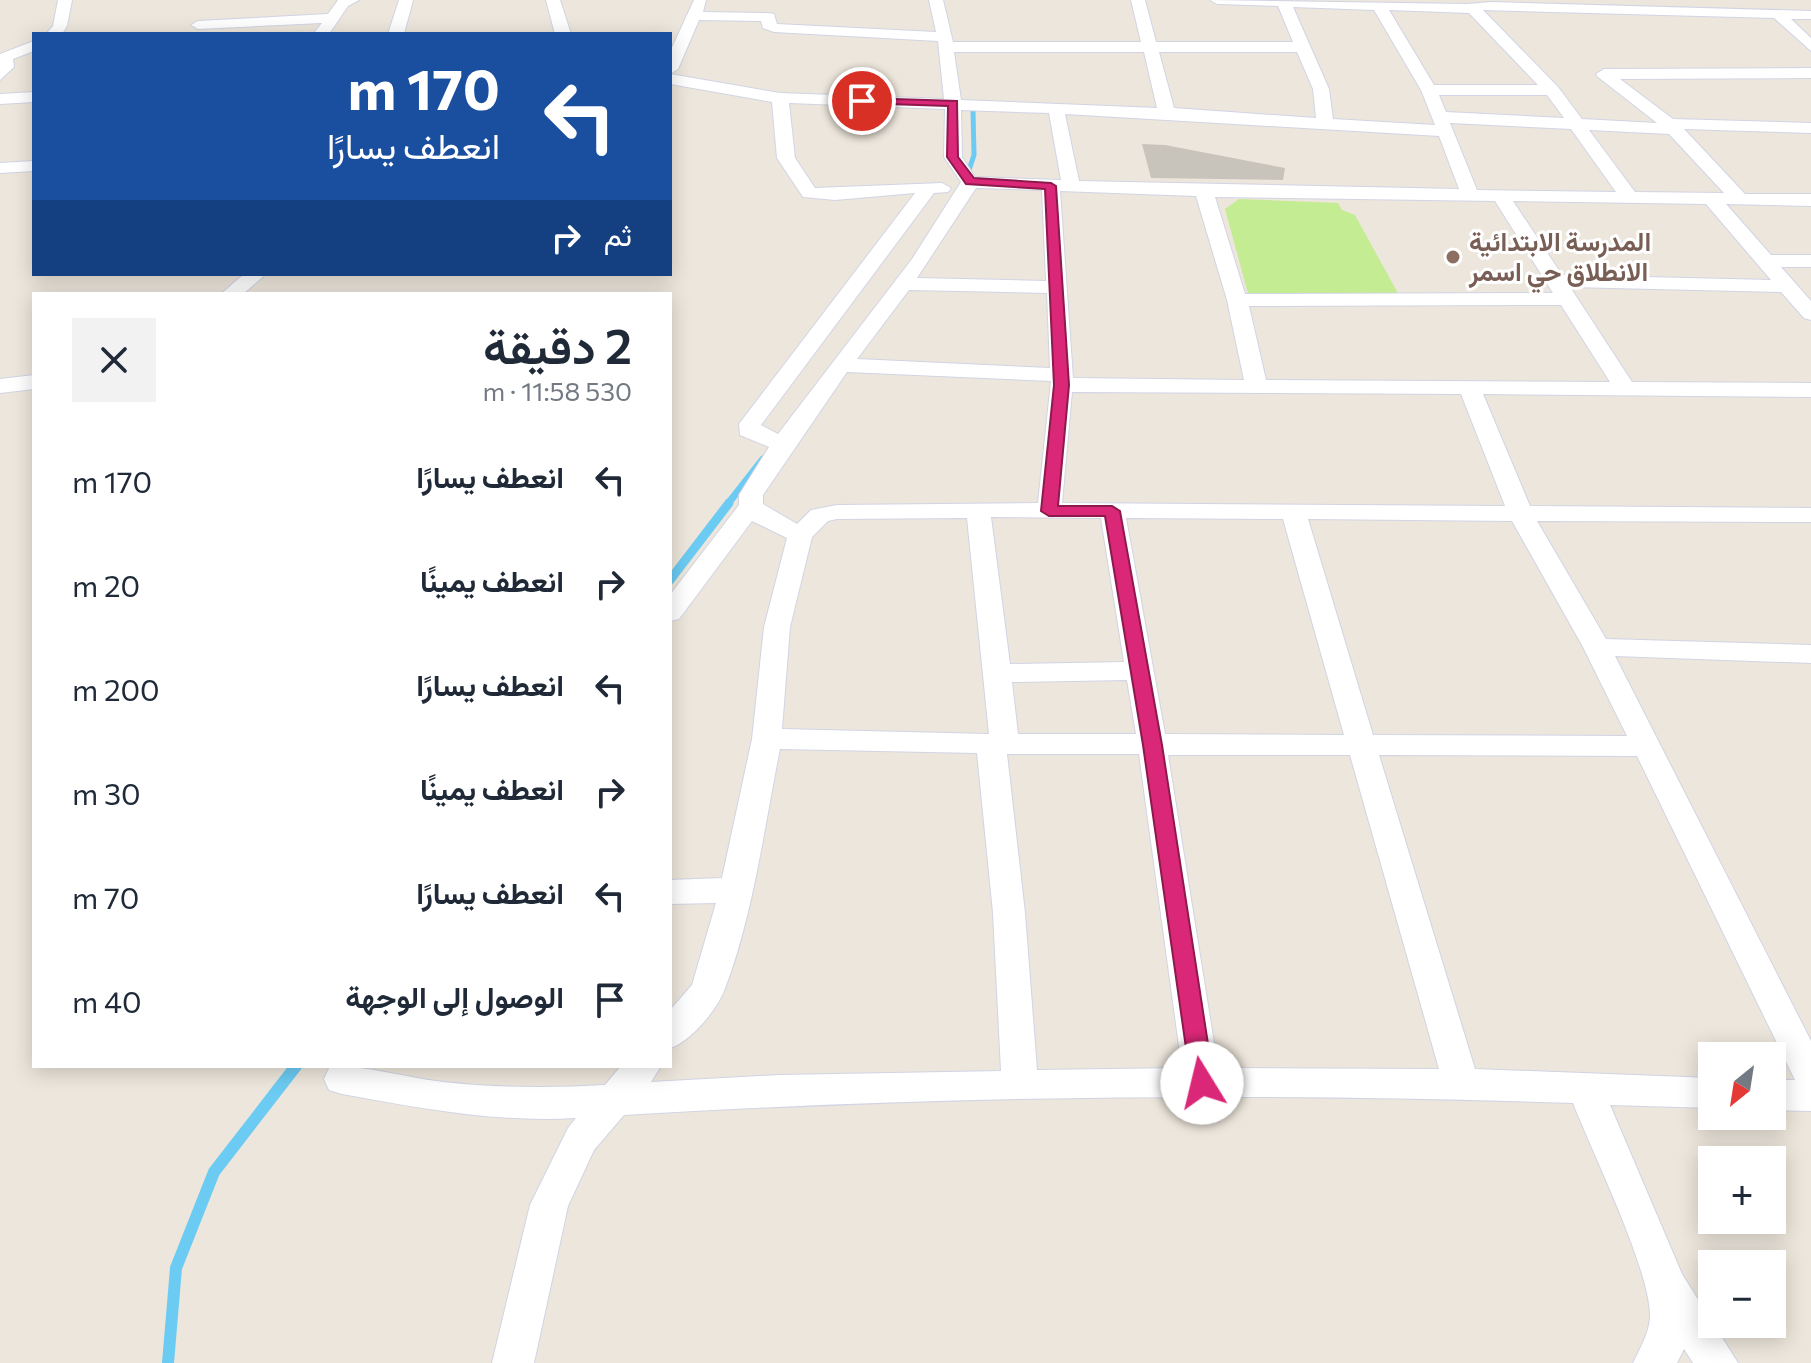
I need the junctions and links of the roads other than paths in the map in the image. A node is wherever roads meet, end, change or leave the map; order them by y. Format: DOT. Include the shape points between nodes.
graph roads {
  1 [pos="65,0"];
  2 [pos="352,0"];
  3 [pos="406,0"];
  4 [pos="553,0"];
  5 [pos="684,0"];
  6 [pos="936,0"];
  7 [pos="1138,0"];
  8 [pos="1217,0"];
  9 [pos="1237,0"];
  10 [pos="1284,3"];
  11 [pos="1484,5"];
  12 [pos="698,6"];
  13 [pos="1379,6"];
  14 [pos="1778,14"];
  15 [pos="1811,15"];
  16 [pos="332,18"];
  17 [pos="198,25"];
  18 [pos="56,32"];
  19 [pos="323,32"];
  20 [pos="397,32"];
  21 [pos="562,32"];
  22 [pos="946,42"];
  23 [pos="1811,46"];
  24 [pos="32,47"];
  25 [pos="1148,47"];
  26 [pos="1305,47"];
  27 [pos="3,57"];
  28 [pos="672,64"];
  29 [pos="1811,73"];
  30 [pos="0,75"];
  31 [pos="672,79"];
  32 [pos="1429,90"];
  33 [pos="1552,90"];
  34 [pos="32,97"];
  35 [pos="780,98"];
  36 [pos="0,99"];
  37 [pos="953,103"];
  38 [pos="1056,108"];
  39 [pos="1167,113"];
  40 [pos="1325,123"];
  41 [pos="1440,124"];
  42 [pos="1577,124"];
  43 [pos="1671,126"];
  44 [pos="1811,128"];
  45 [pos="32,166"];
  46 [pos="0,168"];
  47 [pos="968,184"];
  48 [pos="1061,187"];
  49 [pos="929,188"];
  50 [pos="1204,191"];
  51 [pos="1470,194"];
  52 [pos="1500,195"];
  53 [pos="1629,197"];
  54 [pos="1711,198"];
  55 [pos="1739,198"];
  56 [pos="1811,200"];
  57 [pos="1765,261"];
  58 [pos="1811,261"];
  59 [pos="254,276"];
  60 [pos="1558,281"];
  61 [pos="902,284"];
  62 [pos="1786,286"];
  63 [pos="1056,287"];
  64 [pos="234,292"];
  65 [pos="1570,299"];
  66 [pos="1237,300"];
  67 [pos="1811,314"];
  68 [pos="841,365"];
  69 [pos="1061,380"];
  70 [pos="32,382"];
  71 [pos="0,386"];
  72 [pos="1257,387"];
  73 [pos="1469,387"];
  74 [pos="1624,387"];
  75 [pos="1811,390"];
  76 [pos="783,445"];
  77 [pos="751,506"];
  78 [pos="978,510"];
  79 [pos="1049,511"];
  80 [pos="1112,511"];
  81 [pos="1294,514"];
  82 [pos="1521,514"];
  83 [pos="1808,519"];
  84 [pos="800,535"];
  85 [pos="672,610"];
  86 [pos="1597,647"];
  87 [pos="1811,654"];
  88 [pos="1140,671"];
  89 [pos="995,673"];
  90 [pos="767,739"];
  91 [pos="998,744"];
  92 [pos="1363,744"];
  93 [pos="1152,745"];
  94 [pos="1646,746"];
  95 [pos="736,890"];
  96 [pos="672,892"];
  97 [pos="672,1032"];
  98 [pos="347,1068"];
  99 [pos="641,1068"];
  100 [pos="1811,1077"];
  101 [pos="1202,1083"];
  102 [pos="1461,1084"];
  103 [pos="1020,1085"];
  104 [pos="1585,1089"];
  105 [pos="1698,1093"];
  106 [pos="1786,1095"];
  107 [pos="1811,1096"];
  108 [pos="614,1102"];
  109 [pos="1664,1280"];
  110 [pos="513,1363"];
  111 [pos="1654,1363"];
  112 [pos="1717,1363"];
  1 -- 18 [label="street"];
  2 -- 16 [label="street"];
  3 -- 20 [label="street"];
  4 -- 21 [label="street"];
  5 -- 12 [label="street"];
  6 -- 22 [label="street"];
  7 -- 25 [label="street"];
  8 -- 9 [label="street"];
  9 -- 10 [label="street"];
  10 -- 13 [label="street"];
  10 -- 26 [label="street"];
  11 -- 13 [label="street"];
  11 -- 14 [label="street"];
  11 -- 33 [label="street"];
  12 -- 22 [label="street" via="769,17 769,27 774,28"];
  12 -- 28 [label="street"];
  13 -- 32 [label="street"];
  14 -- 15 [label="street"];
  14 -- 23 [label="street"];
  16 -- 17 [label="street"];
  16 -- 19 [label="street"];
  22 -- 25 [label="street"];
  22 -- 37 [label="street"];
  24 -- 27 [label="street"];
  25 -- 26 [label="street"];
  25 -- 39 [label="street"];
  26 -- 40 [label="street" via="1321,89"];
  27 -- 30 [label="street" via="6,67"];
  29 -- 43 [label="street" via="1604,74"];
  31 -- 35 [label="street"];
  32 -- 33 [label="street"];
  32 -- 41 [label="street"];
  33 -- 42 [label="street"];
  34 -- 36 [label="street"];
  35 -- 37 [label="street"];
  35 -- 49 [label="street" via="786,158 809,193"];
  37 -- 38 [label="street"];
  37 -- 47 [label="street" via="953,157"];
  38 -- 39 [label="street"];
  38 -- 48 [label="street"];
  39 -- 40 [label="street"];
  40 -- 41 [label="street"];
  41 -- 42 [label="street"];
  41 -- 51 [label="street"];
  42 -- 43 [label="street"];
  42 -- 53 [label="street"];
  43 -- 44 [label="street"];
  43 -- 55 [label="street"];
  45 -- 46 [label="street"];
  47 -- 48 [label="street"];
  47 -- 49 [label="street"];
  47 -- 61 [label="street"];
  48 -- 50 [label="street"];
  48 -- 63 [label="street"];
  49 -- 76 [label="street" via="754,417 748,430"];
  50 -- 51 [label="street"];
  50 -- 66 [label="street"];
  51 -- 52 [label="street"];
  52 -- 53 [label="street"];
  52 -- 60 [label="street"];
  53 -- 54 [label="street"];
  54 -- 55 [label="street"];
  54 -- 57 [label="street"];
  55 -- 56 [label="street"];
  57 -- 58 [label="street"];
  57 -- 62 [label="street"];
  59 -- 64 [label="street"];
  60 -- 62 [label="street"];
  60 -- 65 [label="street"];
  61 -- 63 [label="street"];
  61 -- 68 [label="street"];
  62 -- 67 [label="street"];
  63 -- 69 [label="street"];
  65 -- 66 [label="street"];
  65 -- 74 [label="street"];
  66 -- 72 [label="street"];
  68 -- 69 [label="street"];
  68 -- 76 [label="street"];
  69 -- 72 [label="street"];
  69 -- 79 [label="street"];
  70 -- 71 [label="street"];
  72 -- 73 [label="street"];
  73 -- 74 [label="street"];
  73 -- 82 [label="street"];
  74 -- 75 [label="street"];
  76 -- 77 [label="street" via="751,495"];
  77 -- 84 [label="street"];
  77 -- 85 [label="street"];
  78 -- 79 [label="street"];
  78 -- 84 [label="street" via="837,512 820,515"];
  78 -- 89 [label="street"];
  79 -- 80 [label="street"];
  80 -- 81 [label="street"];
  80 -- 88 [label="street"];
  81 -- 82 [label="street"];
  81 -- 92 [label="street"];
  82 -- 83 [label="street"];
  82 -- 86 [label="street"];
  84 -- 90 [label="street" via="777,627"];
  86 -- 87 [label="street"];
  86 -- 94 [label="street"];
  88 -- 89 [label="street"];
  88 -- 93 [label="street"];
  89 -- 91 [label="street"];
  90 -- 91 [label="street"];
  90 -- 95 [label="street"];
  91 -- 93 [label="street"];
  91 -- 103 [label="street"];
  92 -- 93 [label="street"];
  92 -- 94 [label="street"];
  92 -- 102 [label="street"];
  93 -- 101 [label="street"];
  94 -- 100 [label="street"];
  95 -- 96 [label="street"];
  95 -- 97 [label="street" via="707,991"];
  98 -- 108 [label="street" via="342,1079 444,1097"];
  99 -- 108 [label="street"];
  101 -- 102 [label="street"];
  101 -- 103 [label="street"];
  102 -- 104 [label="street"];
  103 -- 108 [label="street" via="779,1090"];
  104 -- 105 [label="street"];
  104 -- 109 [label="street"];
  106 -- 107 [label="street"];
  108 -- 110 [label="street" via="581,1139 549,1205"];
  109 -- 111 [label="street" via="1670,1317 1664,1347"];
  109 -- 112 [label="street"];
}
